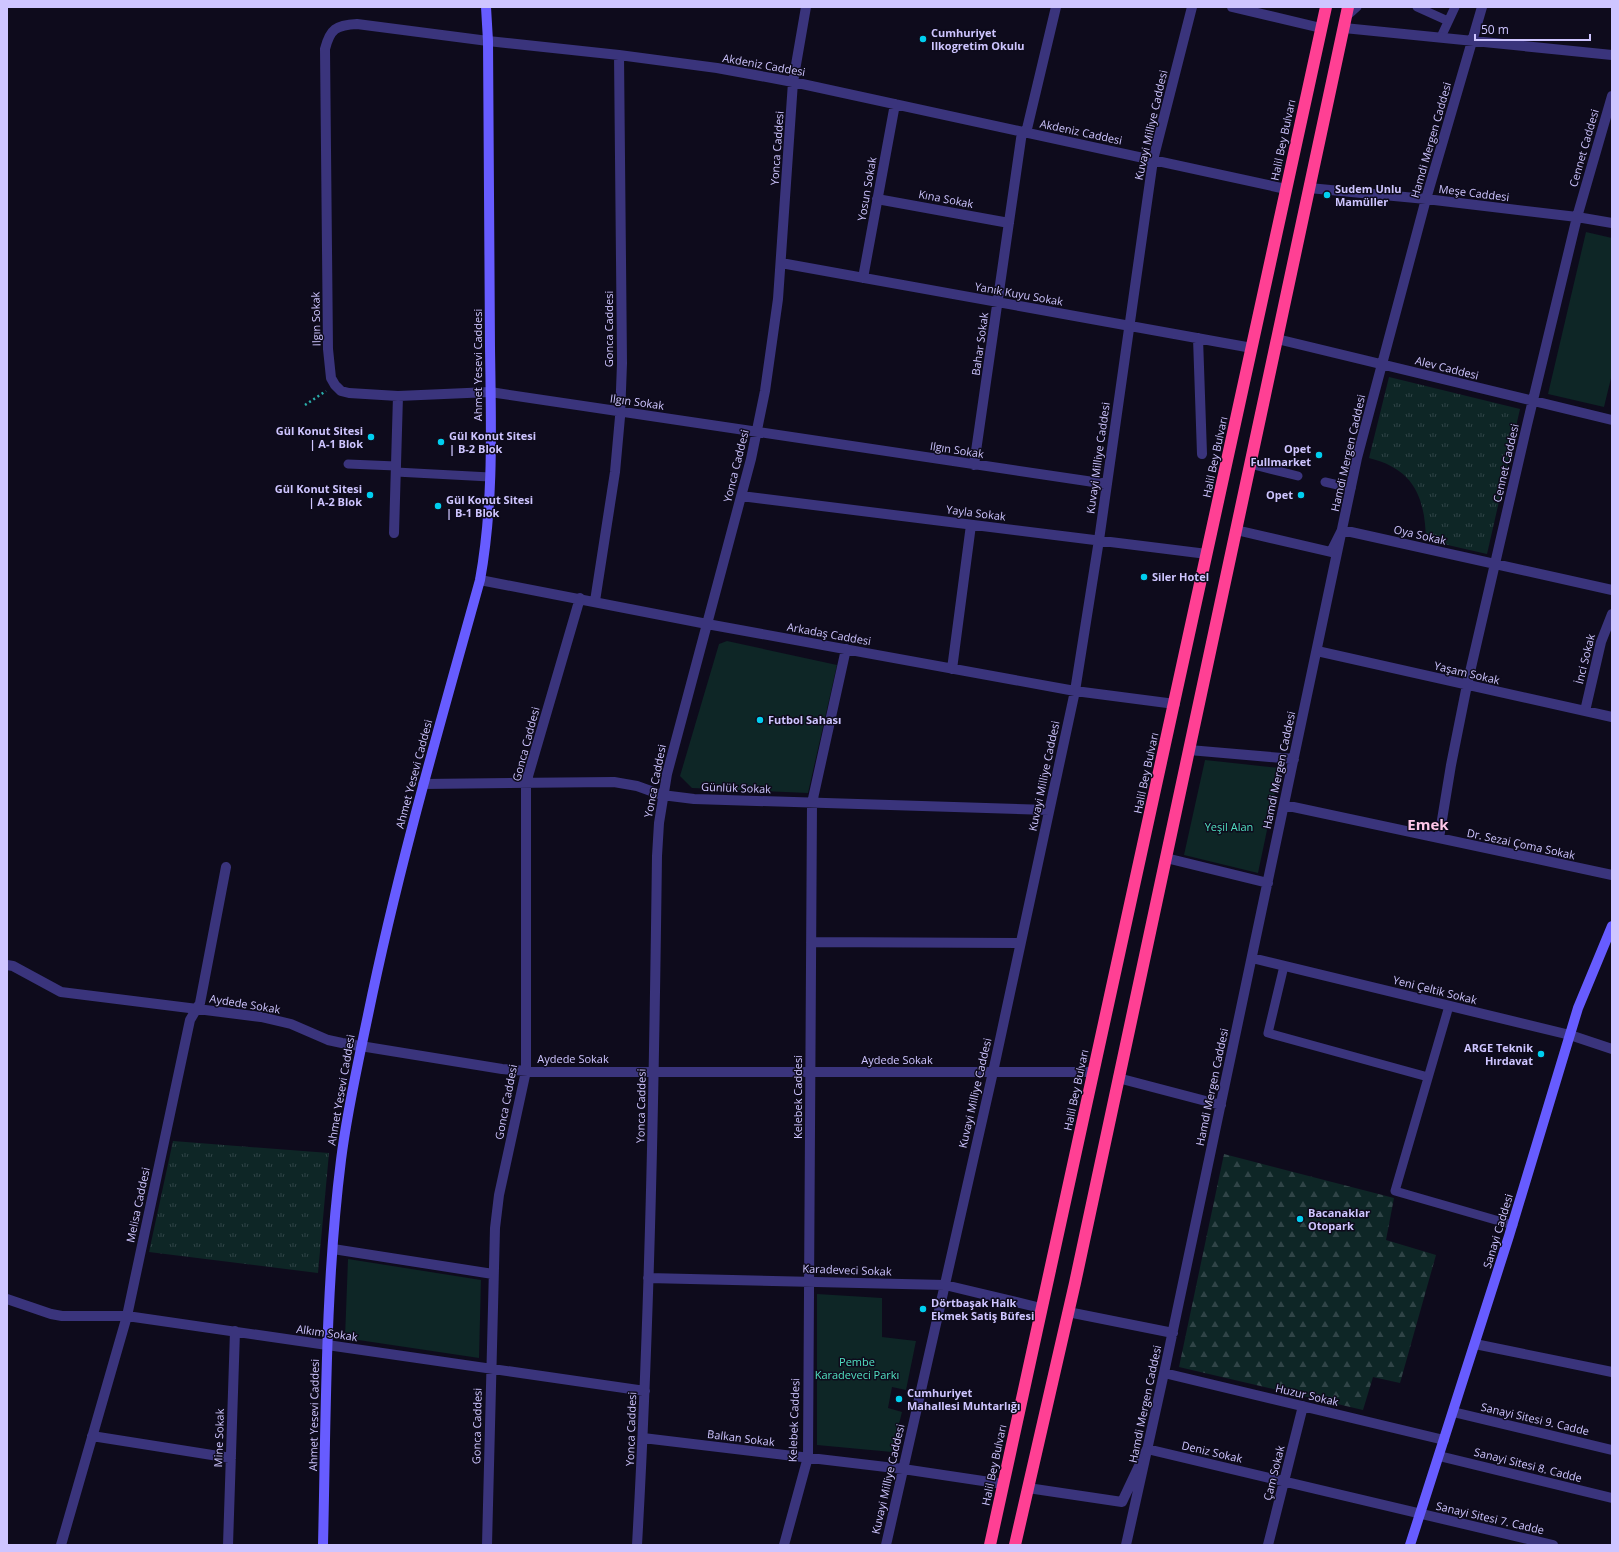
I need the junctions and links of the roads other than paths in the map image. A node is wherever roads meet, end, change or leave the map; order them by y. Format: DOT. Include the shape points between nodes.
graph roads {
  1 [pos="486,7"];
  2 [pos="806,7"];
  3 [pos="1056,7"];
  4 [pos="1192,7"];
  5 [pos="1232,7"];
  6 [pos="1326,7"];
  7 [pos="1357,7"];
  8 [pos="1417,7"];
  9 [pos="1455,7"];
  10 [pos="1482,7"];
  11 [pos="1346,17"];
  12 [pos="1448,21"];
  13 [pos="1321,28"];
  14 [pos="1441,37"];
  15 [pos="488,41"];
  16 [pos="1472,41"];
  17 [pos="619,55"];
  18 [pos="1612,55"];
  19 [pos="793,82"];
  20 [pos="1612,96"];
  21 [pos="895,104"];
  22 [pos="326,131"];
  23 [pos="1024,132"];
  24 [pos="1153,160"];
  25 [pos="1309,188"];
  26 [pos="1286,189"];
  27 [pos="878,199"];
  28 [pos="1426,199"];
  29 [pos="1577,217"];
  30 [pos="1009,223"];
  31 [pos="1612,223"];
  32 [pos="781,263"];
  33 [pos="863,278"];
  34 [pos="998,302"];
  35 [pos="1129,326"];
  36 [pos="1198,338"];
  37 [pos="1277,339"];
  38 [pos="1252,348"];
  39 [pos="1382,364"];
  40 [pos="490,392"];
  41 [pos="398,396"];
  42 [pos="1533,401"];
  43 [pos="619,411"];
  44 [pos="1611,416"];
  45 [pos="757,432"];
  46 [pos="1202,454"];
  47 [pos="348,464"];
  48 [pos="974,464"];
  49 [pos="1250,464"];
  50 [pos="396,469"];
  51 [pos="1298,476"];
  52 [pos="490,477"];
  53 [pos="1325,482"];
  54 [pos="1107,484"];
  55 [pos="1351,488"];
  56 [pos="741,496"];
  57 [pos="971,524"];
  58 [pos="1236,530"];
  59 [pos="1342,530"];
  60 [pos="394,533"];
  61 [pos="1099,540"];
  62 [pos="1207,554"];
  63 [pos="1495,564"];
  64 [pos="480,580"];
  65 [pos="1612,590"];
  66 [pos="580,598"];
  67 [pos="595,602"];
  68 [pos="1612,614"];
  69 [pos="707,624"];
  70 [pos="846,649"];
  71 [pos="1317,651"];
  72 [pos="952,669"];
  73 [pos="1467,685"];
  74 [pos="1075,691"];
  75 [pos="1175,704"];
  76 [pos="1585,711"];
  77 [pos="1612,717"];
  78 [pos="1189,750"];
  79 [pos="1294,759"];
  80 [pos="526,783"];
  81 [pos="423,784"];
  82 [pos="662,795"];
  83 [pos="812,803"];
  84 [pos="1284,805"];
  85 [pos="1049,810"];
  86 [pos="1439,838"];
  87 [pos="1166,858"];
  88 [pos="226,867"];
  89 [pos="1612,875"];
  90 [pos="1268,883"];
  91 [pos="1612,926"];
  92 [pos="811,942"];
  93 [pos="1020,943"];
  94 [pos="1252,958"];
  95 [pos="7,965"];
  96 [pos="1284,966"];
  97 [pos="1449,1006"];
  98 [pos="196,1009"];
  99 [pos="1570,1035"];
  100 [pos="361,1047"];
  101 [pos="1612,1049"];
  102 [pos="526,1071"];
  103 [pos="654,1072"];
  104 [pos="810,1072"];
  105 [pos="993,1072"];
  106 [pos="1094,1072"];
  107 [pos="1428,1077"];
  108 [pos="1118,1078"];
  109 [pos="1221,1105"];
  110 [pos="1513,1225"];
  111 [pos="333,1249"];
  112 [pos="493,1274"];
  113 [pos="648,1278"];
  114 [pos="808,1281"];
  115 [pos="945,1285"];
  116 [pos="7,1299"];
  117 [pos="1041,1308"];
  118 [pos="1068,1312"];
  119 [pos="127,1316"];
  120 [pos="235,1332"];
  121 [pos="1173,1333"];
  122 [pos="1475,1344"];
  123 [pos="327,1345"];
  124 [pos="491,1369"];
  125 [pos="1612,1372"];
  126 [pos="1164,1373"];
  127 [pos="645,1391"];
  128 [pos="1303,1406"];
  129 [pos="1453,1412"];
  130 [pos="92,1436"];
  131 [pos="643,1438"];
  132 [pos="1444,1440"];
  133 [pos="1147,1449"];
  134 [pos="1612,1450"];
  135 [pos="1439,1456"];
  136 [pos="808,1457"];
  137 [pos="231,1458"];
  138 [pos="903,1468"];
  139 [pos="1284,1481"];
  140 [pos="1003,1484"];
  141 [pos="1028,1488"];
  142 [pos="1612,1498"];
  143 [pos="1421,1513"];
  144 [pos="61,1545"];
  145 [pos="228,1545"];
  146 [pos="323,1545"];
  147 [pos="487,1545"];
  148 [pos="637,1545"];
  149 [pos="784,1545"];
  150 [pos="886,1545"];
  151 [pos="990,1545"];
  152 [pos="1015,1545"];
  153 [pos="1126,1545"];
  154 [pos="1268,1545"];
  155 [pos="1410,1545"];
  156 [pos="1553,1545"];
  1 -- 15 [label="street, Ahmet Yesevi Caddesi"];
  2 -- 19 [label="street, Yonca Caddesi"];
  3 -- 23 [label="street, Bahar Sokak"];
  4 -- 24 [label="street, Kuvayi Milliye Caddesi"];
  5 -- 13 [label="street"];
  6 -- 13 [label="highway, Halil Bey Bulvarı"];
  7 -- 11 [label="lane"];
  8 -- 12 [label="lane"];
  9 -- 12 [label="lane"];
  10 -- 16 [label="street, Hamdi Mergen Caddesi"];
  11 -- 14 [label="street"];
  11 -- 25 [label="highway"];
  12 -- 14 [label="lane"];
  13 -- 26 [label="highway, Halil Bey Bulvarı"];
  14 -- 16 [label="street"];
  15 -- 17 [label="street, Akdeniz Caddesi"];
  15 -- 22 [label="street, Akdeniz Caddesi" via="357,24 338,27 331,32 325,49"];
  15 -- 40 [label="street, Ahmet Yesevi Caddesi"];
  16 -- 18 [label="street"];
  16 -- 28 [label="street, Hamdi Mergen Caddesi"];
  17 -- 19 [label="street, Akdeniz Caddesi" via="717,68"];
  17 -- 43 [label="street, Gonca Caddesi" via="622,356"];
  19 -- 21 [label="street, Akdeniz Caddesi"];
  19 -- 32 [label="street, Yonca Caddesi"];
  20 -- 29 [label="street, Cennet Caddesi"];
  21 -- 23 [label="street, Akdeniz Caddesi"];
  21 -- 27 [label="street, Yosun Sokak"];
  22 -- 41 [label="street, Ilgın Sokak" via="331,378 341,391"];
  23 -- 24 [label="street, Akdeniz Caddesi"];
  23 -- 30 [label="street, Bahar Sokak"];
  24 -- 26 [label="street, Akdeniz Caddesi"];
  24 -- 35 [label="street, Kuvayi Milliye Caddesi"];
  25 -- 28 [label="street, Meşe Caddesi"];
  25 -- 37 [label="highway"];
  26 -- 38 [label="highway, Halil Bey Bulvarı"];
  27 -- 30 [label="street, Kına Sokak"];
  27 -- 33 [label="street, Yosun Sokak"];
  28 -- 29 [label="street, Meşe Caddesi"];
  28 -- 39 [label="street, Hamdi Mergen Caddesi"];
  29 -- 31 [label="street, Meşe Caddesi"];
  29 -- 42 [label="street, Cennet Caddesi"];
  30 -- 34 [label="street, Bahar Sokak"];
  32 -- 33 [label="street, Yanık Kuyu Sokak"];
  32 -- 45 [label="street, Yonca Caddesi" via="774,340"];
  33 -- 34 [label="street, Yanık Kuyu Sokak"];
  34 -- 35 [label="street, Yanık Kuyu Sokak"];
  34 -- 48 [label="street, Bahar Sokak"];
  35 -- 36 [label="street, Yanık Kuyu Sokak"];
  35 -- 54 [label="street, Kuvayi Milliye Caddesi"];
  36 -- 38 [label="street, Yanık Kuyu Sokak"];
  36 -- 46 [label="street, Halil Bey Bulvarı"];
  37 -- 39 [label="street, Alev Caddesi"];
  37 -- 49 [label="highway"];
  38 -- 62 [label="highway, Halil Bey Bulvarı"];
  39 -- 42 [label="street, Alev Caddesi"];
  39 -- 55 [label="street, Hamdi Mergen Caddesi"];
  40 -- 41 [label="street, Ilgın Sokak"];
  40 -- 43 [label="street, Ilgın Sokak"];
  40 -- 52 [label="street, Ahmet Yesevi Caddesi"];
  41 -- 50 [label="street"];
  42 -- 44 [label="street, Alev Caddesi"];
  42 -- 63 [label="street, Cennet Caddesi"];
  43 -- 45 [label="street, Ilgın Sokak"];
  43 -- 67 [label="street, Gonca Caddesi" via="615,472"];
  45 -- 48 [label="street, Ilgın Sokak"];
  45 -- 56 [label="street, Yonca Caddesi"];
  47 -- 50 [label="lane"];
  48 -- 54 [label="street, Ilgın Sokak"];
  49 -- 51 [label="lane"];
  49 -- 58 [label="highway"];
  50 -- 52 [label="lane"];
  50 -- 60 [label="street"];
  52 -- 64 [label="street, Ahmet Yesevi Caddesi"];
  53 -- 55 [label="lane"];
  54 -- 61 [label="street, Kuvayi Milliye Caddesi"];
  55 -- 59 [label="street, Hamdi Mergen Caddesi"];
  56 -- 57 [label="street, Yayla Sokak"];
  56 -- 69 [label="street, Yonca Caddesi"];
  57 -- 61 [label="street, Yayla Sokak"];
  57 -- 72 [label="street"];
  58 -- 59 [label="street" via="1331,552"];
  58 -- 78 [label="highway"];
  59 -- 63 [label="street, Oya Sokak"];
  59 -- 71 [label="street, Hamdi Mergen Caddesi"];
  61 -- 62 [label="street, Yayla Sokak"];
  61 -- 74 [label="street, Kuvayi Milliye Caddesi"];
  62 -- 75 [label="highway, Halil Bey Bulvarı"];
  63 -- 65 [label="street, Oya Sokak"];
  63 -- 73 [label="street, Cennet Caddesi"];
  64 -- 66 [label="street, Arkadaş Caddesi"];
  64 -- 81 [label="street, Ahmet Yesevi Caddesi"];
  66 -- 67 [label="street, Arkadaş Caddesi"];
  66 -- 80 [label="street, Gonca Caddesi"];
  67 -- 69 [label="street, Arkadaş Caddesi"];
  68 -- 76 [label="street, İnci Sokak" via="1601,642"];
  69 -- 70 [label="street, Arkadaş Caddesi"];
  69 -- 82 [label="street, Yonca Caddesi"];
  70 -- 72 [label="street, Arkadaş Caddesi"];
  70 -- 83 [label="street, Kelebek Caddesi"];
  71 -- 73 [label="street, Yaşam Sokak"];
  71 -- 79 [label="street, Hamdi Mergen Caddesi"];
  72 -- 74 [label="street, Arkadaş Caddesi"];
  73 -- 76 [label="street, Yaşam Sokak"];
  73 -- 86 [label="street, Cennet Caddesi"];
  74 -- 75 [label="street, Arkadaş Caddesi"];
  74 -- 85 [label="street, Kuvayi Milliye Caddesi"];
  75 -- 106 [label="highway, Halil Bey Bulvarı"];
  76 -- 77 [label="street, Yaşam Sokak"];
  78 -- 79 [label="street"];
  78 -- 87 [label="highway"];
  79 -- 84 [label="street, Hamdi Mergen Caddesi"];
  80 -- 81 [label="street, Günlük Sokak"];
  80 -- 82 [label="street, Günlük Sokak" via="614,782 637,786"];
  80 -- 102 [label="street, Gonca Caddesi"];
  81 -- 100 [label="street, Ahmet Yesevi Caddesi" via="379,961"];
  82 -- 83 [label="street, Günlük Sokak" via="694,799"];
  82 -- 103 [label="street, Yonca Caddesi" via="657,856"];
  83 -- 85 [label="street, Günlük Sokak"];
  83 -- 92 [label="street, Kelebek Caddesi"];
  84 -- 86 [label="street, Dr. Sezai Çoma Sokak"];
  84 -- 90 [label="street, Hamdi Mergen Caddesi"];
  85 -- 93 [label="street, Kuvayi Milliye Caddesi"];
  86 -- 89 [label="street, Dr. Sezai Çoma Sokak"];
  87 -- 90 [label="street"];
  87 -- 108 [label="highway"];
  88 -- 98 [label="street, Melisa Caddesi" via="200,1003"];
  90 -- 94 [label="street, Hamdi Mergen Caddesi"];
  91 -- 99 [label="street, Sanayi Caddesi"];
  92 -- 93 [label="street"];
  92 -- 104 [label="street, Kelebek Caddesi"];
  93 -- 105 [label="street, Kuvayi Milliye Caddesi"];
  94 -- 96 [label="street, Yeni Çeltik Sokak"];
  94 -- 109 [label="street, Hamdi Mergen Caddesi"];
  95 -- 98 [label="street, Aydede Sokak" via="61,992"];
  96 -- 97 [label="street, Yeni Çeltik Sokak"];
  96 -- 107 [label="lane" via="1268,1034"];
  97 -- 99 [label="street, Yeni Çeltik Sokak"];
  97 -- 107 [label="lane"];
  98 -- 100 [label="street, Aydede Sokak" via="278,1020 328,1040"];
  98 -- 119 [label="street, Melisa Caddesi" via="190,1020"];
  99 -- 101 [label="street, Yeni Çeltik Sokak"];
  99 -- 110 [label="street, Sanayi Caddesi"];
  100 -- 102 [label="street, Aydede Sokak"];
  100 -- 111 [label="street, Ahmet Yesevi Caddesi" via="341,1160"];
  102 -- 103 [label="street, Aydede Sokak"];
  102 -- 112 [label="street, Gonca Caddesi" via="496,1211"];
  103 -- 104 [label="street, Aydede Sokak"];
  103 -- 113 [label="street, Yonca Caddesi"];
  104 -- 105 [label="street, Aydede Sokak"];
  104 -- 114 [label="street, Kelebek Caddesi"];
  105 -- 106 [label="street, Aydede Sokak"];
  105 -- 115 [label="street, Kuvayi Milliye Caddesi"];
  106 -- 117 [label="highway, Halil Bey Bulvarı"];
  107 -- 110 [label="lane" via="1395,1191"];
  108 -- 109 [label="street"];
  108 -- 118 [label="highway"];
  109 -- 121 [label="street, Hamdi Mergen Caddesi"];
  110 -- 122 [label="street, Sanayi Caddesi"];
  111 -- 112 [label="street"];
  111 -- 123 [label="street, Ahmet Yesevi Caddesi"];
  112 -- 124 [label="street, Gonca Caddesi"];
  113 -- 114 [label="street, Karadeveci Sokak"];
  113 -- 127 [label="street, Yonca Caddesi"];
  114 -- 115 [label="street, Karadeveci Sokak"];
  114 -- 136 [label="street, Kelebek Caddesi"];
  115 -- 117 [label="street, Karadeveci Sokak"];
  115 -- 138 [label="street, Kuvayi Milliye Caddesi"];
  116 -- 119 [label="street, Alkım Sokak" via="62,1316"];
  117 -- 140 [label="highway, Halil Bey Bulvarı"];
  118 -- 121 [label="street"];
  118 -- 141 [label="highway"];
  119 -- 120 [label="street, Alkım Sokak"];
  119 -- 130 [label="street, Melisa Caddesi"];
  120 -- 123 [label="street, Alkım Sokak"];
  120 -- 137 [label="street, Mine Sokak"];
  121 -- 126 [label="street, Hamdi Mergen Caddesi"];
  122 -- 125 [label="street"];
  122 -- 129 [label="street, Sanayi Caddesi"];
  123 -- 124 [label="street, Alkım Sokak"];
  123 -- 146 [label="street, Ahmet Yesevi Caddesi"];
  124 -- 127 [label="street, Alkım Sokak"];
  124 -- 147 [label="street, Gonca Caddesi"];
  126 -- 128 [label="street, Huzur Sokak"];
  126 -- 133 [label="street, Hamdi Mergen Caddesi"];
  127 -- 131 [label="street, Yonca Caddesi"];
  128 -- 132 [label="street, Huzur Sokak"];
  128 -- 139 [label="street, Çam Sokak"];
  129 -- 132 [label="street, Sanayi Caddesi"];
  129 -- 134 [label="street, Sanayi Sitesi 9. Cadde"];
  130 -- 137 [label="street"];
  130 -- 144 [label="street, Melisa Caddesi"];
  131 -- 136 [label="street, Balkan Sokak"];
  131 -- 148 [label="street, Yonca Caddesi"];
  132 -- 135 [label="street, Sanayi Caddesi"];
  133 -- 139 [label="street, Deniz Sokak"];
  133 -- 141 [label="street" via="1122,1502"];
  133 -- 153 [label="street, Hamdi Mergen Caddesi"];
  135 -- 142 [label="street, Sanayi Sitesi 8. Cadde"];
  135 -- 143 [label="street, Sanayi Caddesi"];
  136 -- 138 [label="street, Balkan Sokak"];
  136 -- 149 [label="street, Kelebek Caddesi"];
  137 -- 145 [label="street, Mine Sokak"];
  138 -- 140 [label="street, Balkan Sokak"];
  138 -- 150 [label="street, Kuvayi Milliye Caddesi"];
  139 -- 143 [label="street, Deniz Sokak"];
  139 -- 154 [label="street, Çam Sokak"];
  140 -- 151 [label="highway, Halil Bey Bulvarı"];
  141 -- 152 [label="highway"];
  143 -- 155 [label="street, Sanayi Caddesi"];
  143 -- 156 [label="street, Sanayi Sitesi 7. Cadde"];
}
